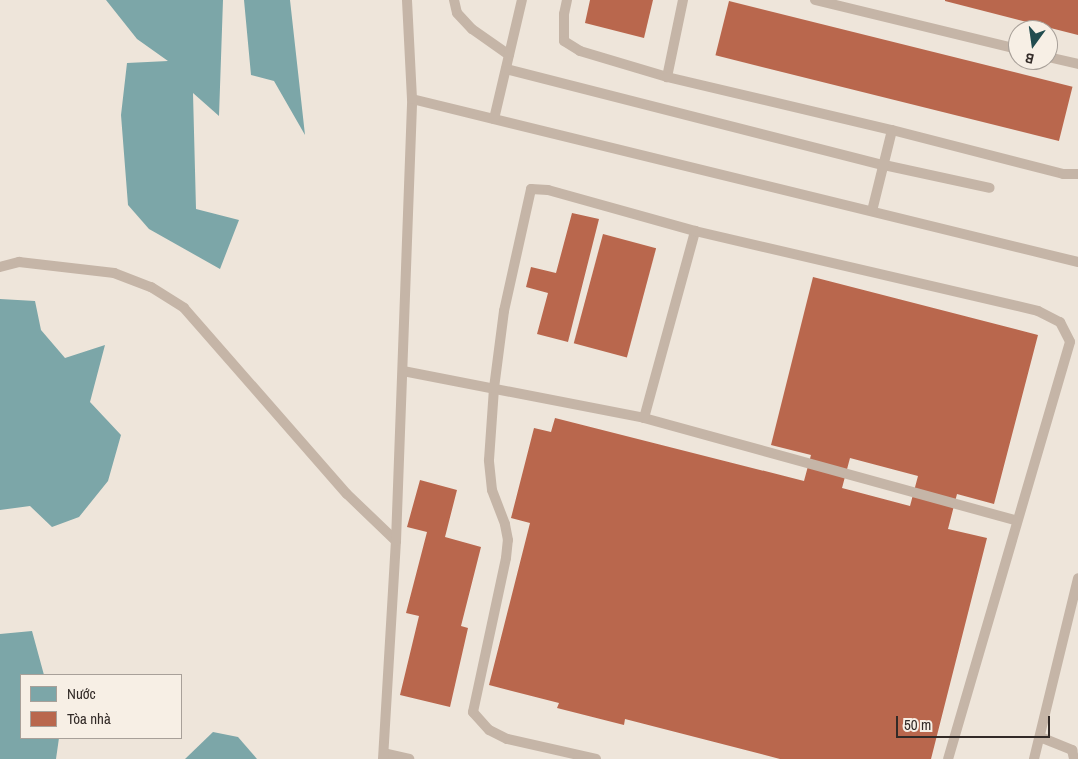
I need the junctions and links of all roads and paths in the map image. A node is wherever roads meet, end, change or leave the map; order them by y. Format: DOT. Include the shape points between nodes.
graph roads {
  1 [pos="407,0"];
  2 [pos="454,0"];
  3 [pos="522,0"];
  4 [pos="568,0"];
  5 [pos="683,0"];
  6 [pos="815,0"];
  7 [pos="1008,47"];
  8 [pos="509,55"];
  9 [pos="1058,59"];
  10 [pos="1078,64"];
  11 [pos="506,70"];
  12 [pos="667,77"];
  13 [pos="412,99"];
  14 [pos="494,119"];
  15 [pos="892,130"];
  16 [pos="884,165"];
  17 [pos="1078,174"];
  18 [pos="990,188"];
  19 [pos="872,211"];
  20 [pos="695,231"];
  21 [pos="1078,262"];
  22 [pos="0,267"];
  23 [pos="403,371"];
  24 [pos="494,388"];
  25 [pos="644,418"];
  26 [pos="1017,520"];
  27 [pos="396,541"];
  28 [pos="1078,578"];
  29 [pos="1040,737"];
  30 [pos="383,756"];
  31 [pos="409,759"];
  32 [pos="596,759"];
  33 [pos="948,759"];
  34 [pos="1034,759"];
  35 [pos="1074,759"];
  1 -- 13 [label="lane"];
  2 -- 8 [label="lane" via="457,13 472,29"];
  3 -- 8 [label="lane"];
  4 -- 12 [label="lane" via="564,14 564,41 580,51"];
  5 -- 12 [label="lane"];
  6 -- 7 [label="lane"];
  8 -- 11 [label="lane"];
  9 -- 10 [label="lane"];
  11 -- 14 [label="lane"];
  11 -- 16 [label="lane"];
  12 -- 15 [label="lane"];
  13 -- 14 [label="lane"];
  13 -- 23 [label="lane"];
  14 -- 19 [label="lane"];
  15 -- 16 [label="lane"];
  15 -- 17 [label="lane" via="1063,174"];
  16 -- 18 [label="lane"];
  16 -- 19 [label="lane"];
  19 -- 21 [label="lane"];
  20 -- 24 [label="lane" via="548,190 531,189 504,311"];
  20 -- 25 [label="lane"];
  20 -- 26 [label="lane" via="1038,311 1060,322 1070,342"];
  22 -- 27 [label="lane" via="18,262 114,273 152,287 184,308 341,487"];
  23 -- 24 [label="lane"];
  23 -- 27 [label="lane"];
  24 -- 25 [label="lane"];
  24 -- 32 [label="lane" via="489,460 492,490 508,540 473,712 489,730 507,739"];
  25 -- 26 [label="lane"];
  26 -- 33 [label="lane"];
  27 -- 30 [label="lane"];
  28 -- 29 [label="lane"];
  29 -- 34 [label="lane"];
  29 -- 35 [label="lane" via="1072,750"];
  30 -- 31 [label="lane"];
}
